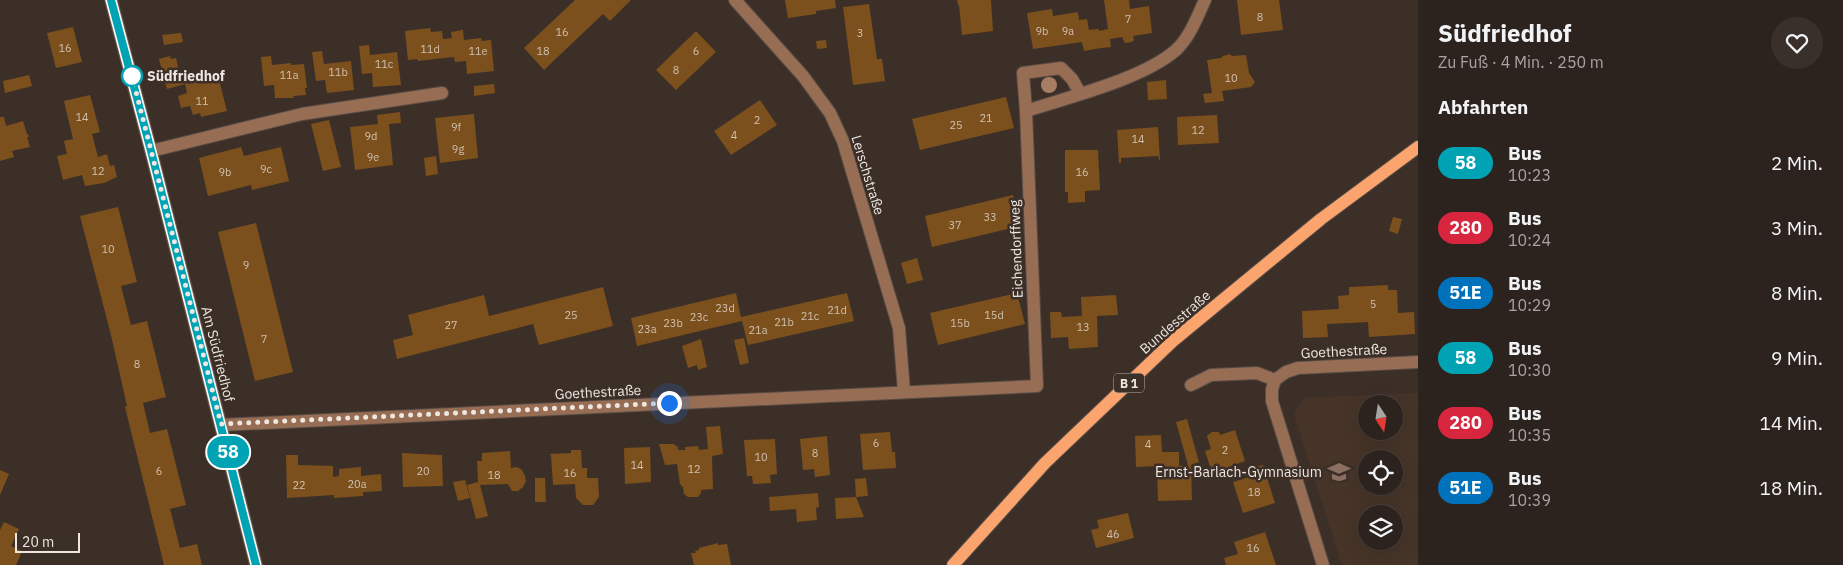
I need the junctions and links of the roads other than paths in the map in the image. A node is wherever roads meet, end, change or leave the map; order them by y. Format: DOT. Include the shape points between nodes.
graph roads {
  1 [pos="111,0"];
  2 [pos="734,0"];
  3 [pos="1205,0"];
  4 [pos="442,93"];
  5 [pos="1080,93"];
  6 [pos="1026,111"];
  7 [pos="1418,147"];
  8 [pos="151,151"];
  9 [pos="1418,362"];
  10 [pos="1275,380"];
  11 [pos="1191,385"];
  12 [pos="1037,386"];
  13 [pos="904,392"];
  14 [pos="221,424"];
  15 [pos="256,565"];
  16 [pos="953,565"];
  17 [pos="1323,565"];
  1 -- 8 [label="street, Am Südfriedhof"];
  2 -- 13 [label="street, Lerschstraße" via="803,76 830,113 843,141 899,328"];
  3 -- 5 [label="street" via="1191,30 1176,49 1126,78"];
  4 -- 8 [label="street" via="302,114"];
  5 -- 6 [label="street"];
  5 -- 6 [label="street, Eichendorffweg" via="1061,68 1023,73"];
  6 -- 12 [label="street, Eichendorffweg"];
  7 -- 16 [label="main road, Bundesstraße / B 1" via="1321,219 1174,340 1046,463"];
  8 -- 14 [label="street, Am Südfriedhof"];
  9 -- 10 [label="street, Goethestraße" via="1298,368"];
  10 -- 11 [label="street" via="1257,373 1211,375"];
  10 -- 17 [label="street" via="1272,401"];
  12 -- 13 [label="street, Goethestraße"];
  13 -- 14 [label="street, Goethestraße"];
  14 -- 15 [label="street, Am Südfriedhof"];
}
